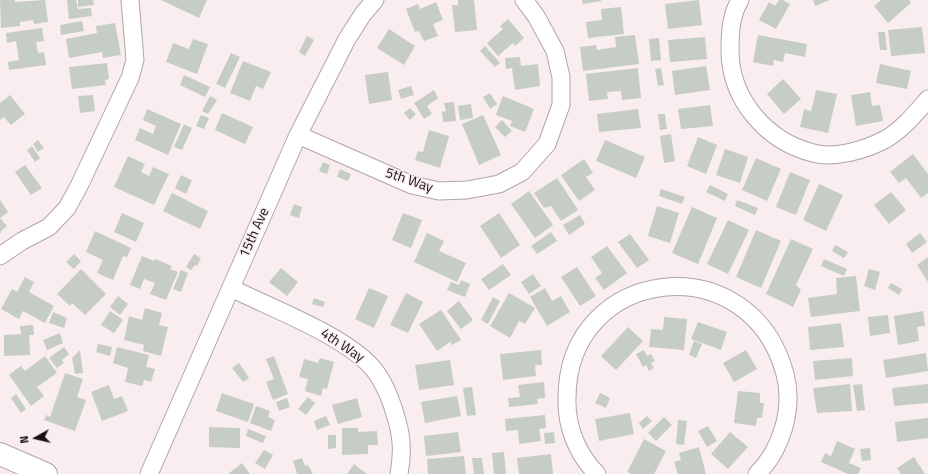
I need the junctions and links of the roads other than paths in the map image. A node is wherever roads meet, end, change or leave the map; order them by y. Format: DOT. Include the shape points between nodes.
graph roads {
  1 [pos="130,0"];
  2 [pos="376,0"];
  3 [pos="524,0"];
  4 [pos="740,0"];
  5 [pos="928,99"];
  6 [pos="298,135"];
  7 [pos="0,256"];
  8 [pos="231,288"];
  9 [pos="0,454"];
  10 [pos="46,474"];
  11 [pos="149,474"];
  12 [pos="399,474"];
  13 [pos="597,474"];
  14 [pos="757,474"];
  1 -- 7 [label="street" via="135,60 130,78 79,186 67,208 48,227"];
  2 -- 6 [label="street, 15th Ave" via="362,14 347,39"];
  3 -- 6 [label="street, 5th Way" via="555,51 561,77 561,105 547,144 522,172 499,184 439,192 412,185"];
  4 -- 5 [label="street" via="730,29 730,63 738,90 750,111 763,126 787,143 814,153 836,154 870,146 885,140 912,119"];
  6 -- 8 [label="street, 15th Ave"];
  8 -- 11 [label="street, 15th Ave"];
  8 -- 12 [label="street, 4th Way" via="316,329 351,349 369,365 390,396 401,434 403,455"];
  9 -- 10 [label="street"];
  13 -- 14 [label="street" via="588,465 574,439 566,411 567,382 574,354 589,328 610,308 635,294 663,286 692,286 720,294 745,309 766,330 780,356 787,384 787,413 779,441 765,466"];
}
